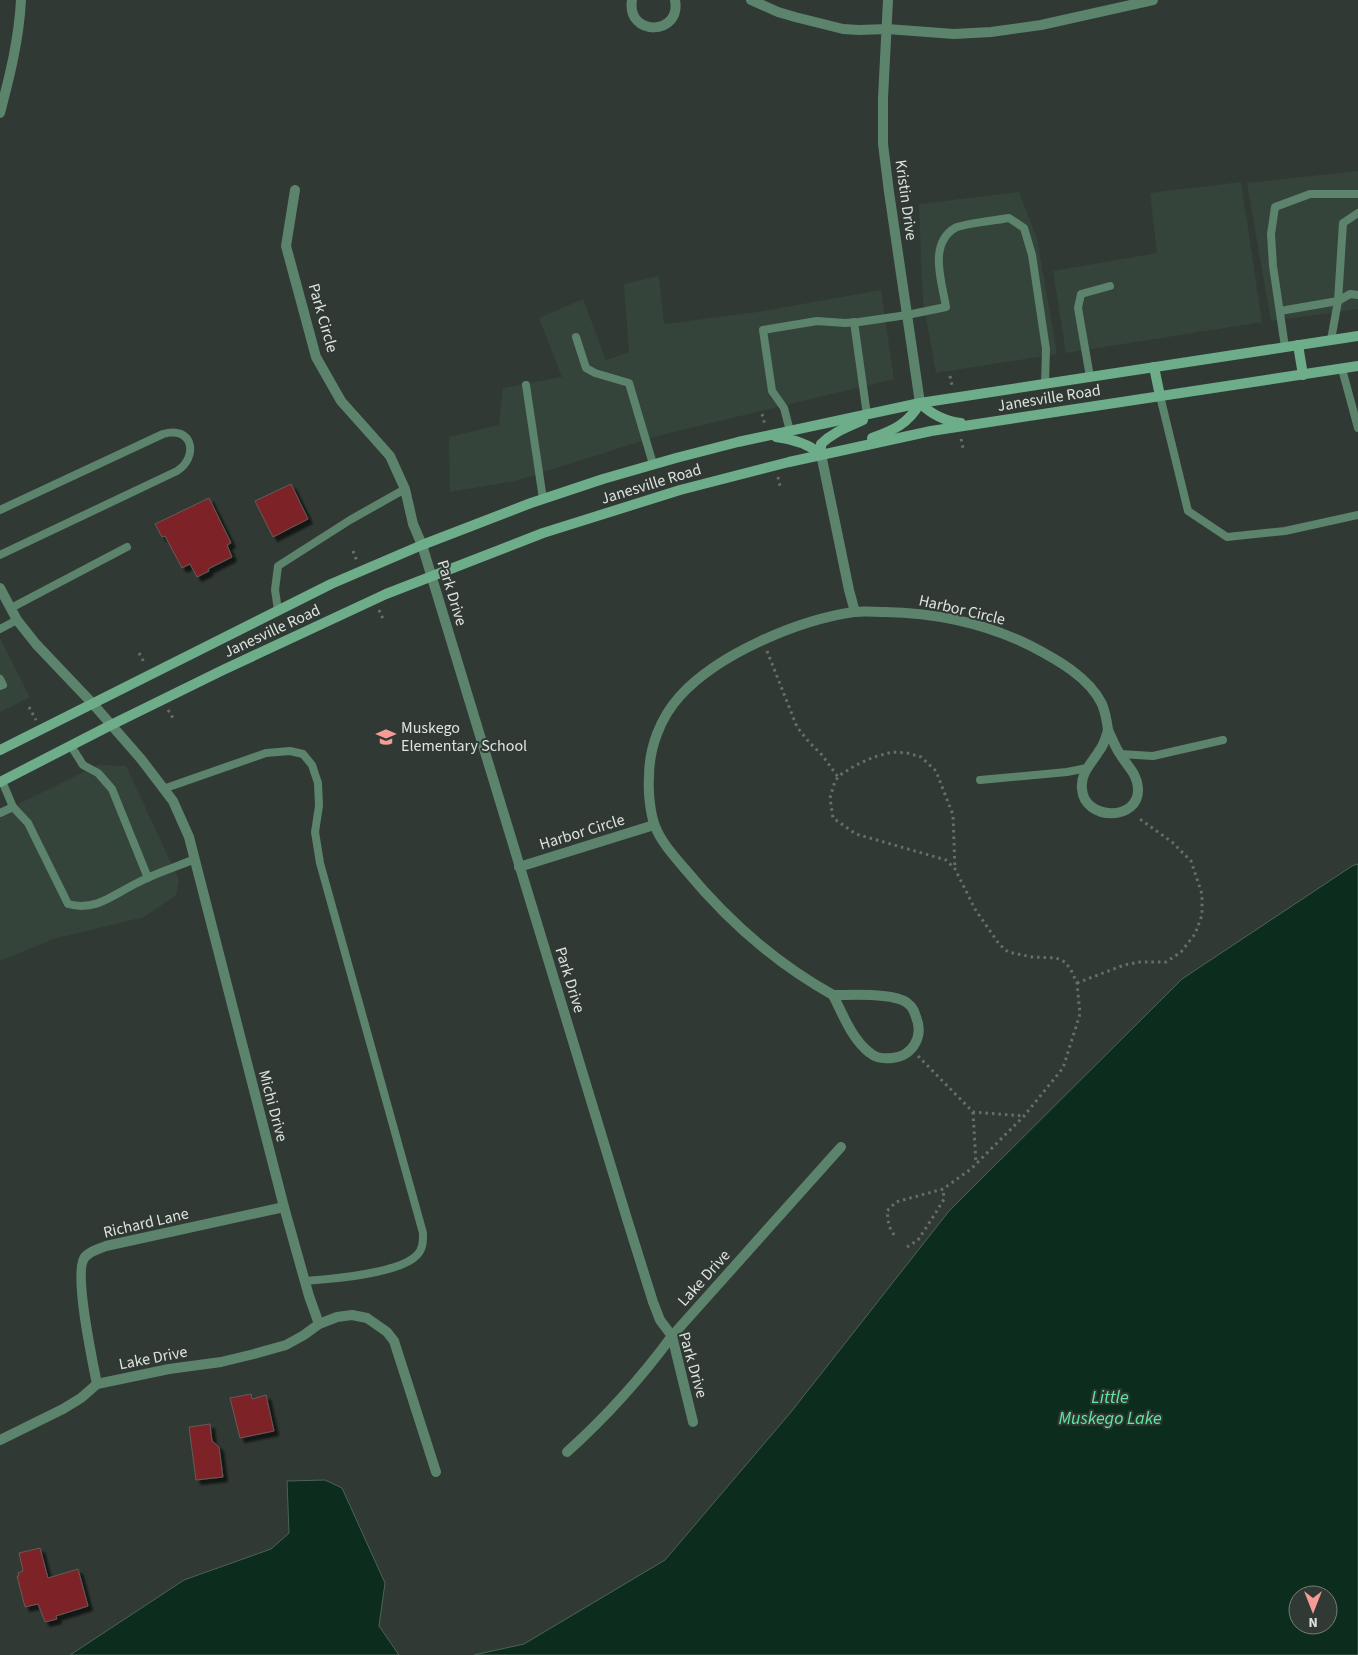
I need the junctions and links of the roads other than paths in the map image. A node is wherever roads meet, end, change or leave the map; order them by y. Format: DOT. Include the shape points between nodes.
graph roads {
  1 [pos="21,0"];
  2 [pos="632,0"];
  3 [pos="675,0"];
  4 [pos="751,0"];
  5 [pos="888,0"];
  6 [pos="1153,0"];
  7 [pos="887,29"];
  8 [pos="0,113"];
  9 [pos="295,190"];
  10 [pos="1358,194"];
  11 [pos="1358,213"];
  12 [pos="1110,286"];
  13 [pos="1358,295"];
  14 [pos="1338,301"];
  15 [pos="1280,311"];
  16 [pos="907,315"];
  17 [pos="854,322"];
  18 [pos="1358,336"];
  19 [pos="576,337"];
  20 [pos="1331,340"];
  21 [pos="1298,345"];
  22 [pos="1285,347"];
  23 [pos="1358,366"];
  24 [pos="1154,368"];
  25 [pos="1342,368"];
  26 [pos="1303,375"];
  27 [pos="1090,377"];
  28 [pos="1045,384"];
  29 [pos="526,385"];
  30 [pos="1160,396"];
  31 [pos="920,403"];
  32 [pos="882,412"];
  33 [pos="867,414"];
  34 [pos="972,425"];
  35 [pos="1357,426"];
  36 [pos="790,431"];
  37 [pos="768,436"];
  38 [pos="835,451"];
  39 [pos="821,454"];
  40 [pos="653,464"];
  41 [pos="405,489"];
  42 [pos="543,499"];
  43 [pos="0,510"];
  44 [pos="1358,514"];
  45 [pos="422,545"];
  46 [pos="127,547"];
  47 [pos="0,555"];
  48 [pos="432,576"];
  49 [pos="0,588"];
  50 [pos="11,608"];
  51 [pos="278,610"];
  52 [pos="855,612"];
  53 [pos="17,620"];
  54 [pos="0,629"];
  55 [pos="0,679"];
  56 [pos="0,686"];
  57 [pos="93,704"];
  58 [pos="111,725"];
  59 [pos="1108,730"];
  60 [pos="1223,740"];
  61 [pos="71,746"];
  62 [pos="0,750"];
  63 [pos="1120,754"];
  64 [pos="1087,768"];
  65 [pos="980,780"];
  66 [pos="1,782"];
  67 [pos="163,788"];
  68 [pos="13,807"];
  69 [pos="0,813"];
  70 [pos="654,825"];
  71 [pos="195,859"];
  72 [pos="519,867"];
  73 [pos="148,878"];
  74 [pos="833,995"];
  75 [pos="842,1146"];
  76 [pos="284,1207"];
  77 [pos="305,1281"];
  78 [pos="319,1324"];
  79 [pos="672,1336"];
  80 [pos="96,1384"];
  81 [pos="693,1422"];
  82 [pos="0,1440"];
  83 [pos="567,1452"];
  84 [pos="436,1472"];
  1 -- 8 [label="street" via="13,65"];
  2 -- 3 [label="street" via="634,17 652,28 672,19"];
  4 -- 7 [label="street" via="778,12 843,29"];
  5 -- 7 [label="street, Kristin Drive"];
  6 -- 7 [label="street" via="1042,25 991,32 954,34"];
  7 -- 16 [label="street, Kristin Drive" via="882,98 883,144"];
  9 -- 41 [label="street, Park Circle" via="286,246 316,357 341,401 390,456"];
  10 -- 15 [label="lane" via="1310,194 1275,207 1271,234"];
  11 -- 14 [label="lane" via="1343,223"];
  12 -- 27 [label="lane" via="1081,294 1078,308"];
  13 -- 14 [label="lane" via="1350,294"];
  14 -- 15 [label="lane"];
  14 -- 20 [label="lane"];
  15 -- 22 [label="lane"];
  16 -- 17 [label="lane"];
  16 -- 28 [label="lane" via="946,307 938,257 942,240 956,227 1009,218 1024,228 1032,255 1046,349"];
  16 -- 31 [label="street, Kristin Drive"];
  17 -- 33 [label="lane"];
  17 -- 36 [label="lane" via="817,321 763,330 772,391 784,408"];
  18 -- 20 [label="main road, Janesville Road"];
  19 -- 40 [label="lane" via="586,368 628,383"];
  20 -- 21 [label="main road, Janesville Road"];
  21 -- 22 [label="main road, Janesville Road"];
  21 -- 26 [label="main road"];
  22 -- 24 [label="main road, Janesville Road"];
  23 -- 25 [label="main road, Janesville Road"];
  24 -- 27 [label="main road, Janesville Road"];
  24 -- 30 [label="main road"];
  25 -- 26 [label="main road, Janesville Road"];
  25 -- 35 [label="lane"];
  26 -- 30 [label="main road, Janesville Road"];
  27 -- 28 [label="main road, Janesville Road"];
  28 -- 31 [label="main road, Janesville Road"];
  29 -- 42 [label="lane"];
  30 -- 34 [label="main road, Janesville Road"];
  30 -- 44 [label="lane" via="1188,511 1227,537 1286,531"];
  31 -- 32 [label="main road, Janesville Road"];
  31 -- 34 [label="main road" via="935,416"];
  31 -- 38 [label="main road" via="912,416 898,428"];
  32 -- 33 [label="main road, Janesville Road"];
  32 -- 39 [label="main road" via="826,439 821,444"];
  33 -- 36 [label="main road, Janesville Road"];
  34 -- 38 [label="main road, Janesville Road"];
  36 -- 37 [label="main road, Janesville Road"];
  37 -- 39 [label="main road" via="794,440"];
  37 -- 40 [label="main road, Janesville Road"];
  38 -- 39 [label="main road, Janesville Road"];
  39 -- 48 [label="main road, Janesville Road" via="680,490 543,533"];
  39 -- 52 [label="street"];
  40 -- 42 [label="main road, Janesville Road"];
  41 -- 45 [label="street, Park Circle" via="413,524"];
  41 -- 51 [label="lane" via="278,566 275,590"];
  42 -- 45 [label="main road, Janesville Road"];
  43 -- 47 [label="lane" via="163,434 179,433 190,445 188,459 177,471"];
  45 -- 48 [label="street, Park Drive"];
  45 -- 51 [label="main road, Janesville Road"];
  46 -- 50 [label="lane"];
  48 -- 58 [label="main road, Janesville Road" via="386,594"];
  48 -- 72 [label="street, Park Drive"];
  49 -- 50 [label="street, Michi Drive"];
  50 -- 53 [label="street, Michi Drive"];
  51 -- 57 [label="main road, Janesville Road"];
  52 -- 59 [label="street, Harbor Circle" via="932,615 1011,637 1077,674 1102,704"];
  52 -- 70 [label="street, Harbor Circle" via="813,621 762,640 697,681 680,697 664,719 649,764 648,789"];
  53 -- 54 [label="lane"];
  53 -- 57 [label="street, Michi Drive"];
  55 -- 56 [label="lane" via="3,685"];
  57 -- 58 [label="street, Michi Drive"];
  57 -- 62 [label="main road, Janesville Road"];
  58 -- 61 [label="main road, Janesville Road"];
  58 -- 67 [label="street, Michi Drive"];
  59 -- 63 [label="street, Harbor Circle"];
  59 -- 64 [label="street"];
  60 -- 63 [label="lane" via="1153,756"];
  61 -- 66 [label="main road, Janesville Road"];
  61 -- 73 [label="lane" via="83,765 98,773 112,789"];
  63 -- 64 [label="street, Harbor Circle" via="1134,772 1138,788 1135,800 1123,812 1099,812 1090,807 1082,789"];
  64 -- 65 [label="lane"];
  66 -- 68 [label="lane"];
  67 -- 71 [label="street, Michi Drive" via="173,801"];
  67 -- 77 [label="lane" via="266,753 290,751 303,754 312,765 318,783 315,832 320,863 423,1234 423,1246 417,1256 400,1266 348,1278"];
  68 -- 69 [label="lane"];
  68 -- 73 [label="lane" via="28,823 68,904 79,907 108,900"];
  70 -- 72 [label="street, Harbor Circle"];
  70 -- 74 [label="street, Harbor Circle" via="666,846 709,898 745,933 809,982"];
  71 -- 73 [label="lane"];
  71 -- 76 [label="street, Michi Drive"];
  72 -- 79 [label="street, Park Drive" via="653,1302 660,1320"];
  74 -- 74 [label="street, Harbor Circle" via="854,1035 870,1054 886,1059 909,1052 920,1025 914,1010 903,1000"];
  75 -- 79 [label="street, Lake Drive"];
  76 -- 77 [label="street, Michi Drive"];
  76 -- 80 [label="street, Richard Lane" via="106,1246 84,1257 81,1277 84,1310"];
  77 -- 78 [label="street, Michi Drive"];
  78 -- 80 [label="street, Lake Drive" via="286,1345 254,1354"];
  78 -- 84 [label="street" via="352,1315 367,1318 387,1332 401,1360"];
  79 -- 81 [label="street, Park Drive"];
  79 -- 83 [label="street, Lake Drive" via="617,1402"];
  80 -- 82 [label="street, Lake Drive" via="63,1409"];
}
